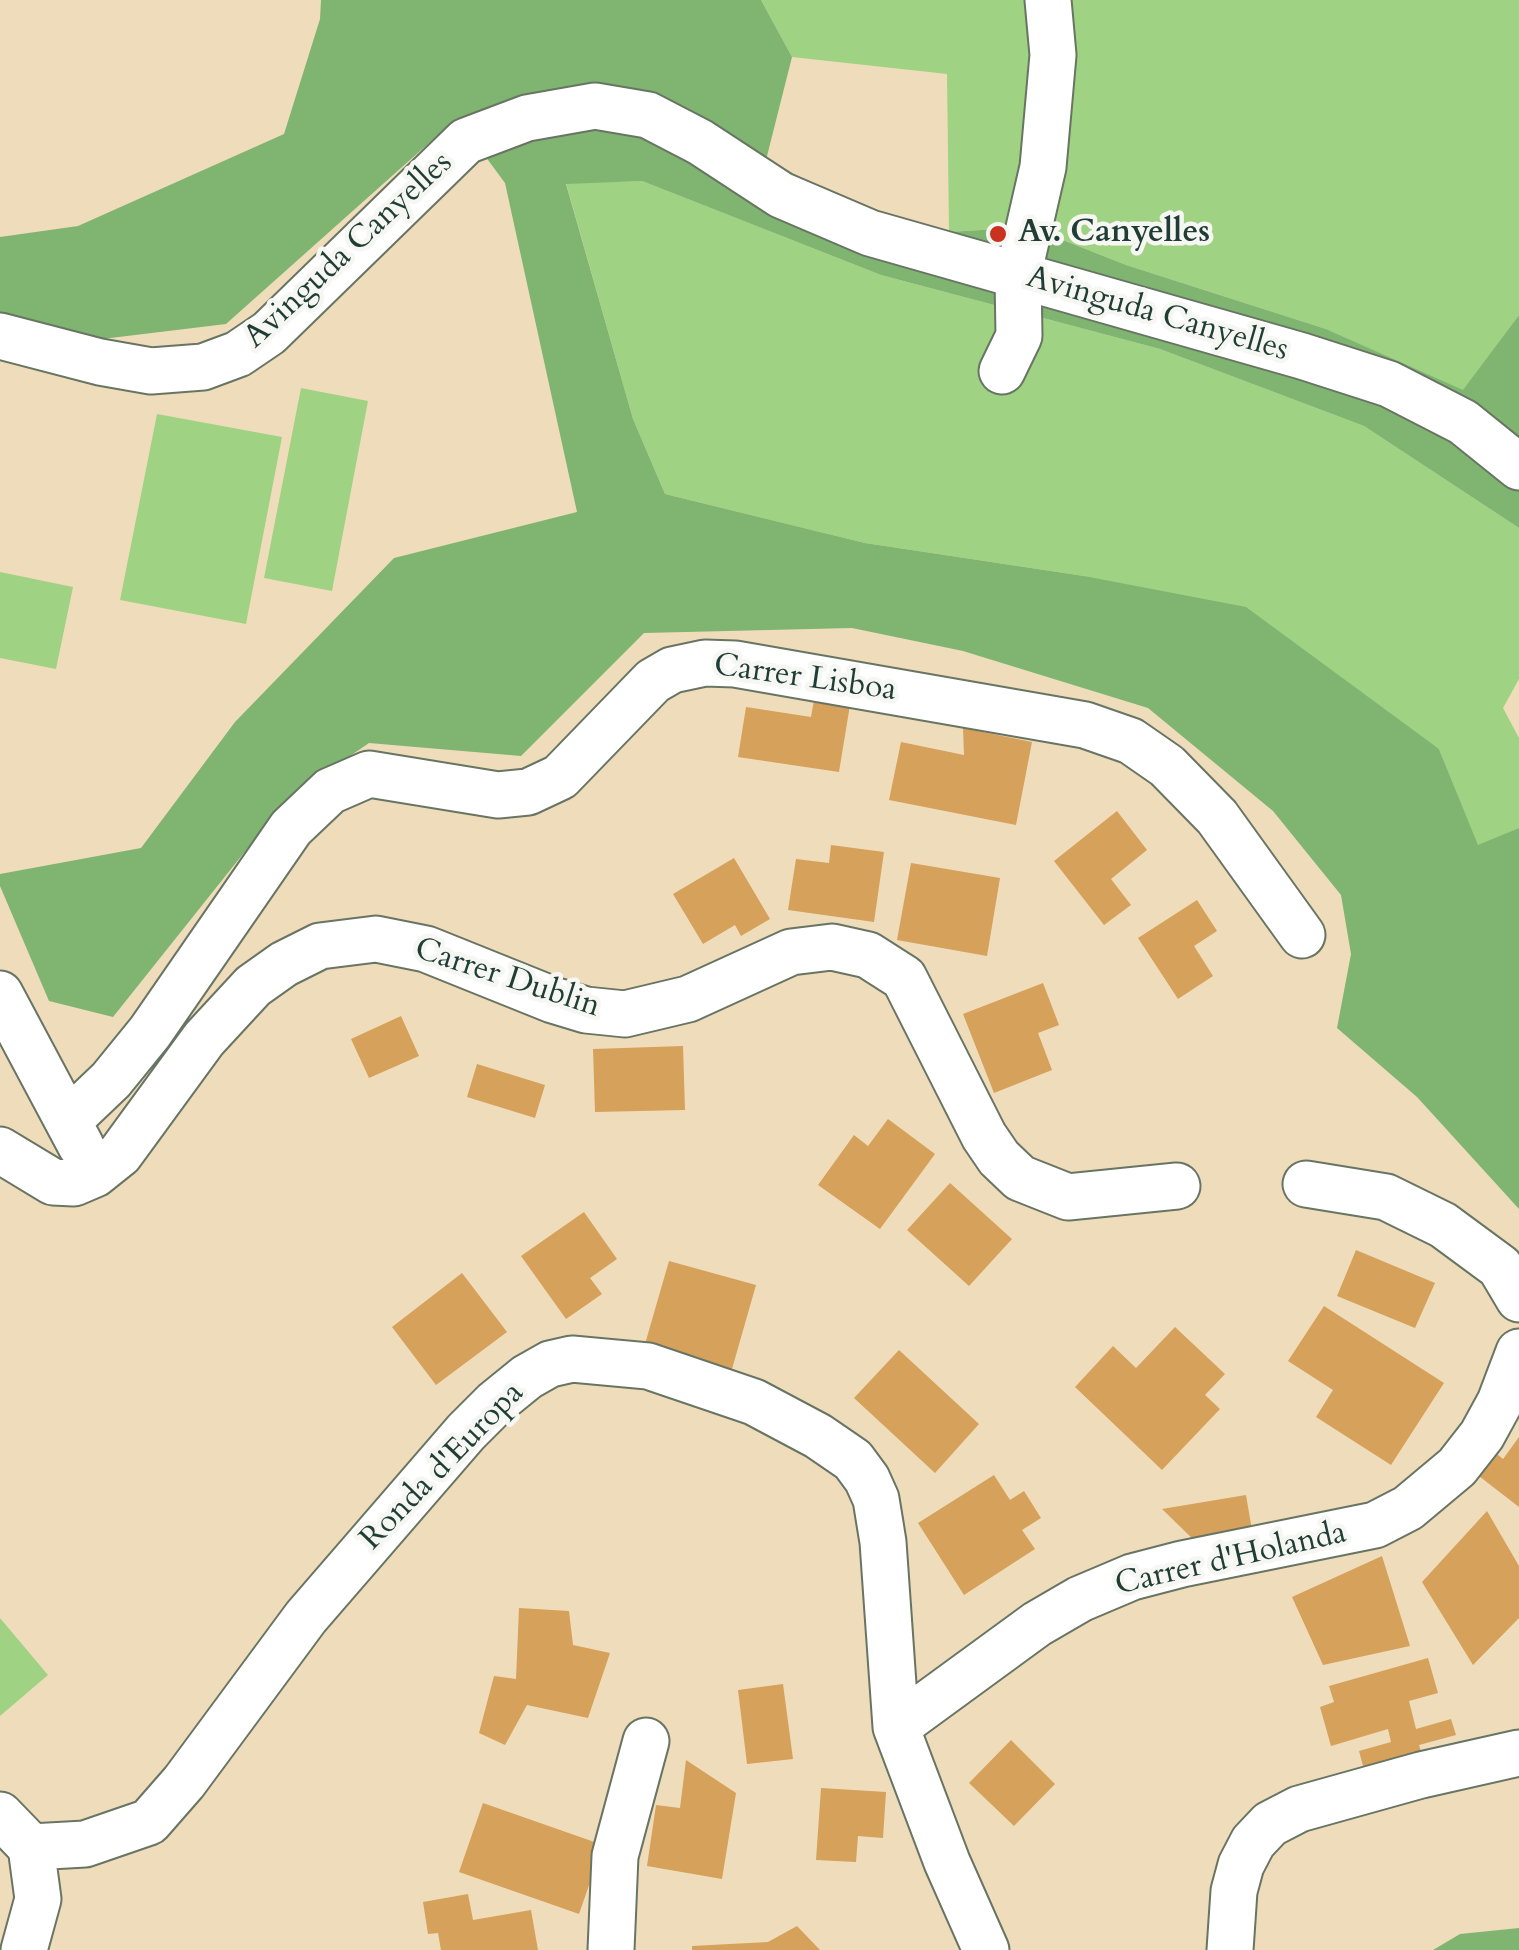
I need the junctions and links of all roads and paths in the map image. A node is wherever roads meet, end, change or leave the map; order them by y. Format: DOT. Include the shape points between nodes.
graph roads {
  1 [pos="1048,0"];
  2 [pos="1018,276"];
  3 [pos="0,336"];
  4 [pos="1002,371"];
  5 [pos="1519,467"];
  6 [pos="1302,935"];
  7 [pos="0,994"];
  8 [pos="68,1121"];
  9 [pos="0,1150"];
  10 [pos="95,1174"];
  11 [pos="1306,1184"];
  12 [pos="1177,1186"];
  13 [pos="1422,1215"];
  14 [pos="1519,1247"];
  15 [pos="1519,1299"];
  16 [pos="1519,1352"];
  17 [pos="896,1727"];
  18 [pos="646,1741"];
  19 [pos="1519,1754"];
  20 [pos="16,1831"];
  21 [pos="24,1950"];
  22 [pos="610,1950"];
  23 [pos="986,1950"];
  24 [pos="1230,1950"];
  1 -- 2 [label="street" via="1053,56 1043,168"];
  2 -- 3 [label="street, Avinguda Canyelles" via="870,233 782,195 648,114 595,106 527,118 466,141 268,334 238,354 203,367 151,371"];
  2 -- 4 [label="street" via="1019,336"];
  2 -- 5 [label="street, Avinguda Canyelles" via="1389,384 1463,422"];
  6 -- 8 [label="street, Carrer Lisboa" via="1217,817 1167,766 1131,741 1085,725 705,664 672,670 653,682 560,777 528,792 498,795 369,774 330,790 290,828 150,1032"];
  7 -- 8 [label="street"];
  8 -- 10 [label="street"];
  9 -- 10 [label="street" via="53,1182"];
  10 -- 12 [label="street, Carrer Dublin" via="120,1154 204,1040 254,986 320,946 376,939 426,949 570,1006 626,1014 688,1000 791,952 832,947 868,955 904,978 984,1136 1020,1178 1068,1197"];
  11 -- 13 [label="street" via="1386,1197"];
  13 -- 14 [label="street" via="1458,1211"];
  13 -- 15 [label="street" via="1500,1267"];
  16 -- 17 [label="street, Carrer d'Holanda" via="1482,1435 1408,1508 1336,1536 1182,1564 1080,1599"];
  17 -- 20 [label="street, Ronda d'Europa" via="884,1542 876,1500 853,1460 754,1402 681,1375 572,1359 528,1377 466,1432 306,1617 149,1822 85,1844"];
  17 -- 23 [label="street, Ronda d'Europa"];
  18 -- 22 [label="street" via="615,1856"];
  19 -- 24 [label="street" via="1299,1809 1270,1824 1241,1865"];
  20 -- 21 [label="street, Ronda d'Europa" via="38,1899"];
}
